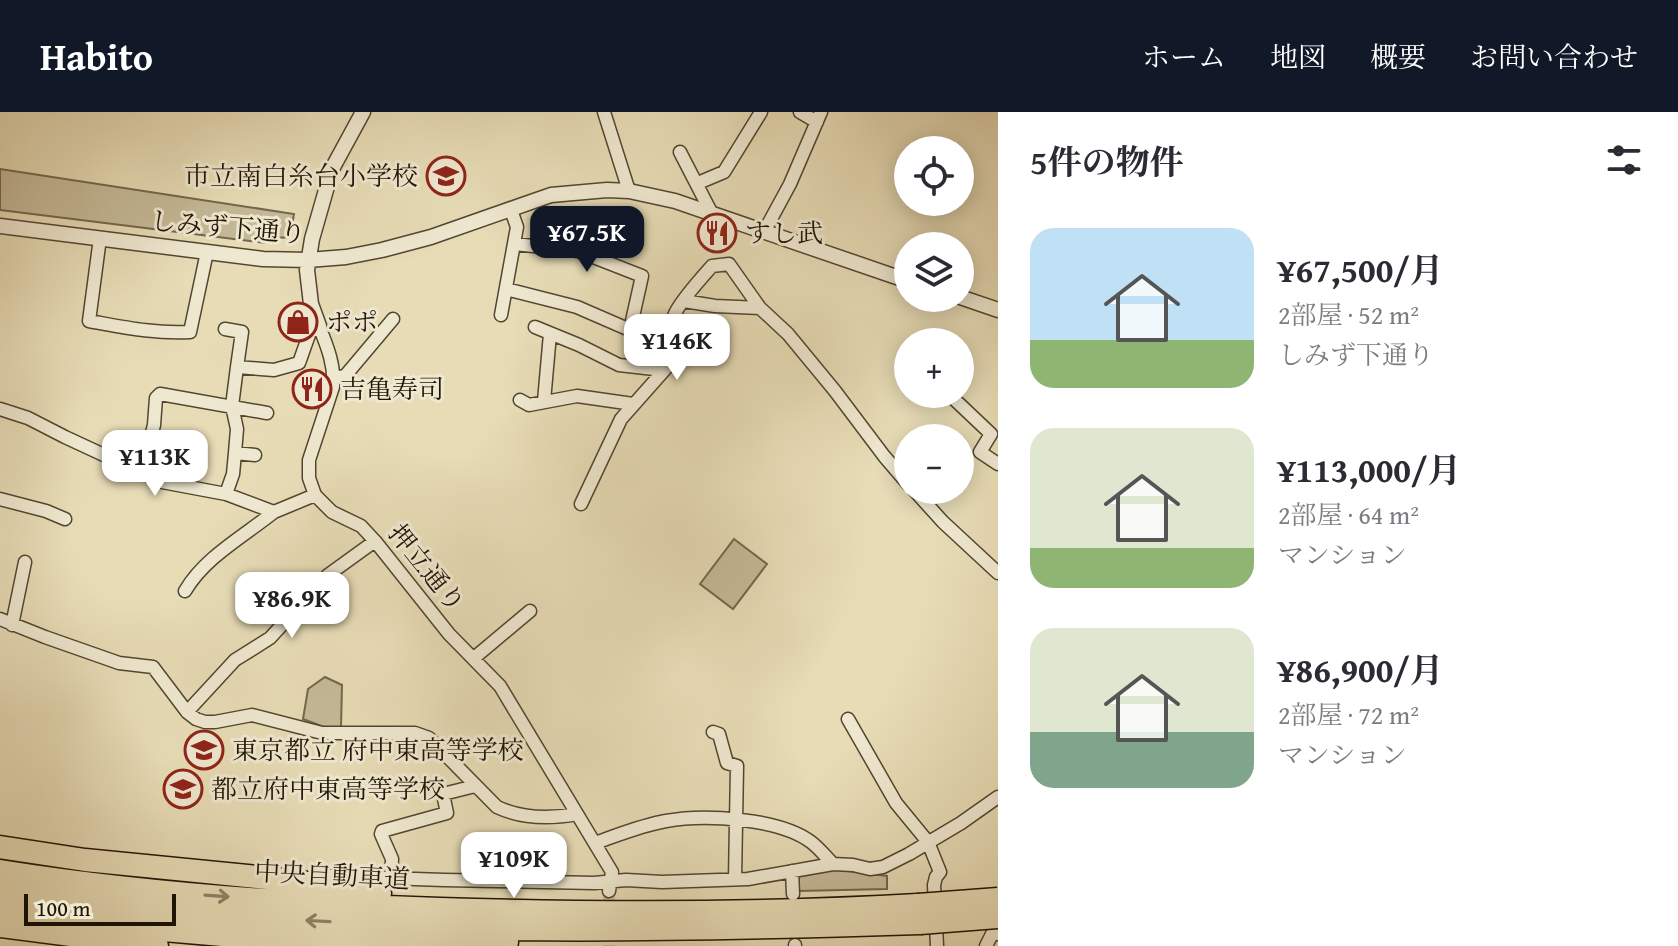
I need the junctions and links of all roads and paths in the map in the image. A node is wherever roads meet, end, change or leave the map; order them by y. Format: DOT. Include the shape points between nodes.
graph roads {
  1 [pos="363,112"];
  2 [pos="604,112"];
  3 [pos="761,112"];
  4 [pos="800,112"];
  5 [pos="819,117"];
  6 [pos="680,152"];
  7 [pos="698,183"];
  8 [pos="629,191"];
  9 [pos="511,210"];
  10 [pos="712,214"];
  11 [pos="0,226"];
  12 [pos="764,232"];
  13 [pos="100,238"];
  14 [pos="515,244"];
  15 [pos="207,252"];
  16 [pos="308,260"];
  17 [pos="894,276"];
  18 [pos="506,289"];
  19 [pos="684,301"];
  20 [pos="974,302"];
  21 [pos="760,308"];
  22 [pos="998,310"];
  23 [pos="501,315"];
  24 [pos="393,319"];
  25 [pos="319,326"];
  26 [pos="535,327"];
  27 [pos="225,329"];
  28 [pos="630,330"];
  29 [pos="550,334"];
  30 [pos="671,336"];
  31 [pos="237,367"];
  32 [pos="663,370"];
  33 [pos="334,378"];
  34 [pos="520,400"];
  35 [pos="544,401"];
  36 [pos="633,404"];
  37 [pos="232,406"];
  38 [pos="964,408"];
  39 [pos="0,409"];
  40 [pos="267,413"];
  41 [pos="235,453"];
  42 [pos="255,455"];
  43 [pos="998,464"];
  44 [pos="894,468"];
  45 [pos="142,472"];
  46 [pos="226,494"];
  47 [pos="315,495"];
  48 [pos="0,499"];
  49 [pos="581,504"];
  50 [pos="927,504"];
  51 [pos="274,512"];
  52 [pos="65,519"];
  53 [pos="375,541"];
  54 [pos="25,562"];
  55 [pos="998,573"];
  56 [pos="185,591"];
  57 [pos="530,611"];
  58 [pos="6,622"];
  59 [pos="474,658"];
  60 [pos="187,712"];
  61 [pos="848,719"];
  62 [pos="713,732"];
  63 [pos="475,786"];
  64 [pos="996,801"];
  65 [pos="577,814"];
  66 [pos="735,819"];
  67 [pos="928,842"];
  68 [pos="595,843"];
  69 [pos="0,844"];
  70 [pos="833,864"];
  71 [pos="0,871"];
  72 [pos="792,871"];
  73 [pos="391,879"];
  74 [pos="735,879"];
  75 [pos="610,886"];
  76 [pos="0,889"];
  77 [pos="793,894"];
  78 [pos="998,899"];
  79 [pos="0,909"];
  80 [pos="910,914"];
  81 [pos="0,926"];
  82 [pos="994,930"];
  83 [pos="336,945"];
  84 [pos="157,946"];
  85 [pos="391,946"];
  86 [pos="937,946"];
  1 -- 16 [label="street" via="329,176"];
  2 -- 8 [label="street"];
  3 -- 7 [label="street" via="724,172"];
  4 -- 5 [label="street"];
  5 -- 12 [label="street"];
  6 -- 7 [label="street"];
  7 -- 10 [label="street"];
  8 -- 9 [label="street, しみず下通り" via="551,195"];
  8 -- 10 [label="street, しみず下通り"];
  9 -- 14 [label="street"];
  9 -- 16 [label="street, しみず下通り" via="382,250"];
  10 -- 12 [label="street, しみず下通り"];
  11 -- 13 [label="street, しみず下通り"];
  12 -- 17 [label="street, しみず下通り"];
  13 -- 15 [label="street, しみず下通り"];
  13 -- 15 [label="street" via="89,321 135,330 190,332"];
  14 -- 18 [label="street"];
  14 -- 28 [label="street" via="578,251 642,276"];
  15 -- 16 [label="street, しみず下通り"];
  16 -- 25 [label="street" via="311,304"];
  18 -- 23 [label="street"];
  18 -- 28 [label="street" via="577,307"];
  19 -- 21 [label="street"];
  19 -- 21 [label="street" via="712,266 729,264"];
  19 -- 30 [label="street" via="673,318"];
  20 -- 22 [label="street"];
  21 -- 44 [label="street" via="788,334"];
  24 -- 33 [label="street" via="345,376"];
  25 -- 31 [label="street" via="310,332 299,363 274,370"];
  25 -- 33 [label="street"];
  26 -- 29 [label="street"];
  27 -- 31 [label="street" via="242,332"];
  28 -- 30 [label="street"];
  29 -- 32 [label="street" via="619,365"];
  29 -- 35 [label="street"];
  30 -- 32 [label="street" via="670,358"];
  31 -- 37 [label="street"];
  32 -- 36 [label="street"];
  33 -- 47 [label="street" via="309,460"];
  34 -- 35 [label="street" via="529,405"];
  35 -- 36 [label="street" via="577,396"];
  36 -- 49 [label="street"];
  37 -- 40 [label="street"];
  37 -- 41 [label="street"];
  37 -- 45 [label="street" via="160,394"];
  38 -- 43 [label="street" via="991,434 980,452"];
  39 -- 45 [label="street"];
  41 -- 42 [label="street"];
  41 -- 46 [label="street"];
  45 -- 46 [label="street" via="162,482"];
  46 -- 51 [label="street"];
  47 -- 51 [label="street"];
  47 -- 53 [label="street, 押立通り"];
  48 -- 52 [label="street"];
  50 -- 55 [label="street"];
  51 -- 56 [label="street" via="205,565"];
  53 -- 59 [label="street, 押立通り"];
  53 -- 60 [label="street" via="328,575 270,638 235,660"];
  54 -- 58 [label="street"];
  57 -- 59 [label="street"];
  58 -- 60 [label="street" via="119,663 153,667"];
  59 -- 65 [label="street, 押立通り" via="500,686"];
  60 -- 63 [label="street" via="205,722 252,715 322,733 415,733 429,738"];
  61 -- 67 [label="street" via="896,803"];
  62 -- 66 [label="street" via="719,734 727,763 737,766"];
  63 -- 65 [label="street" via="509,813 535,818"];
  63 -- 73 [label="street" via="443,794 447,813 382,831 392,859"];
  64 -- 67 [label="street"];
  65 -- 68 [label="street, 押立通り"];
  66 -- 68 [label="street" via="669,820"];
  66 -- 70 [label="street" via="796,834"];
  66 -- 74 [label="street"];
  67 -- 70 [label="street" via="883,867"];
  67 -- 86 [label="street" via="940,872 934,885"];
  68 -- 75 [label="street, 押立通り" via="612,872"];
  69 -- 73 [label="street" via="284,875"];
  69 -- 80 [label="highway" via="85,860 424,899"];
  70 -- 72 [label="street"];
  71 -- 80 [label="highway, 中央自動車道, one-way" via="176,893 397,907"];
  72 -- 74 [label="street"];
  72 -- 77 [label="street"];
  73 -- 75 [label="street"];
  74 -- 75 [label="street" via="626,880"];
  80 -- 76 [label="highway, 中央自動車道, one-way" via="758,929 380,925 100,904"];
  78 -- 80 [label="highway, 中央自動車道, bridge"];
  79 -- 83 [label="highway" via="87,923"];
  80 -- 82 [label="highway, 中央自動車道, bridge"];
  80 -- 85 [label="highway" via="758,938"];
  81 -- 84 [label="highway"];
  83 -- 85 [label="highway"];
}
